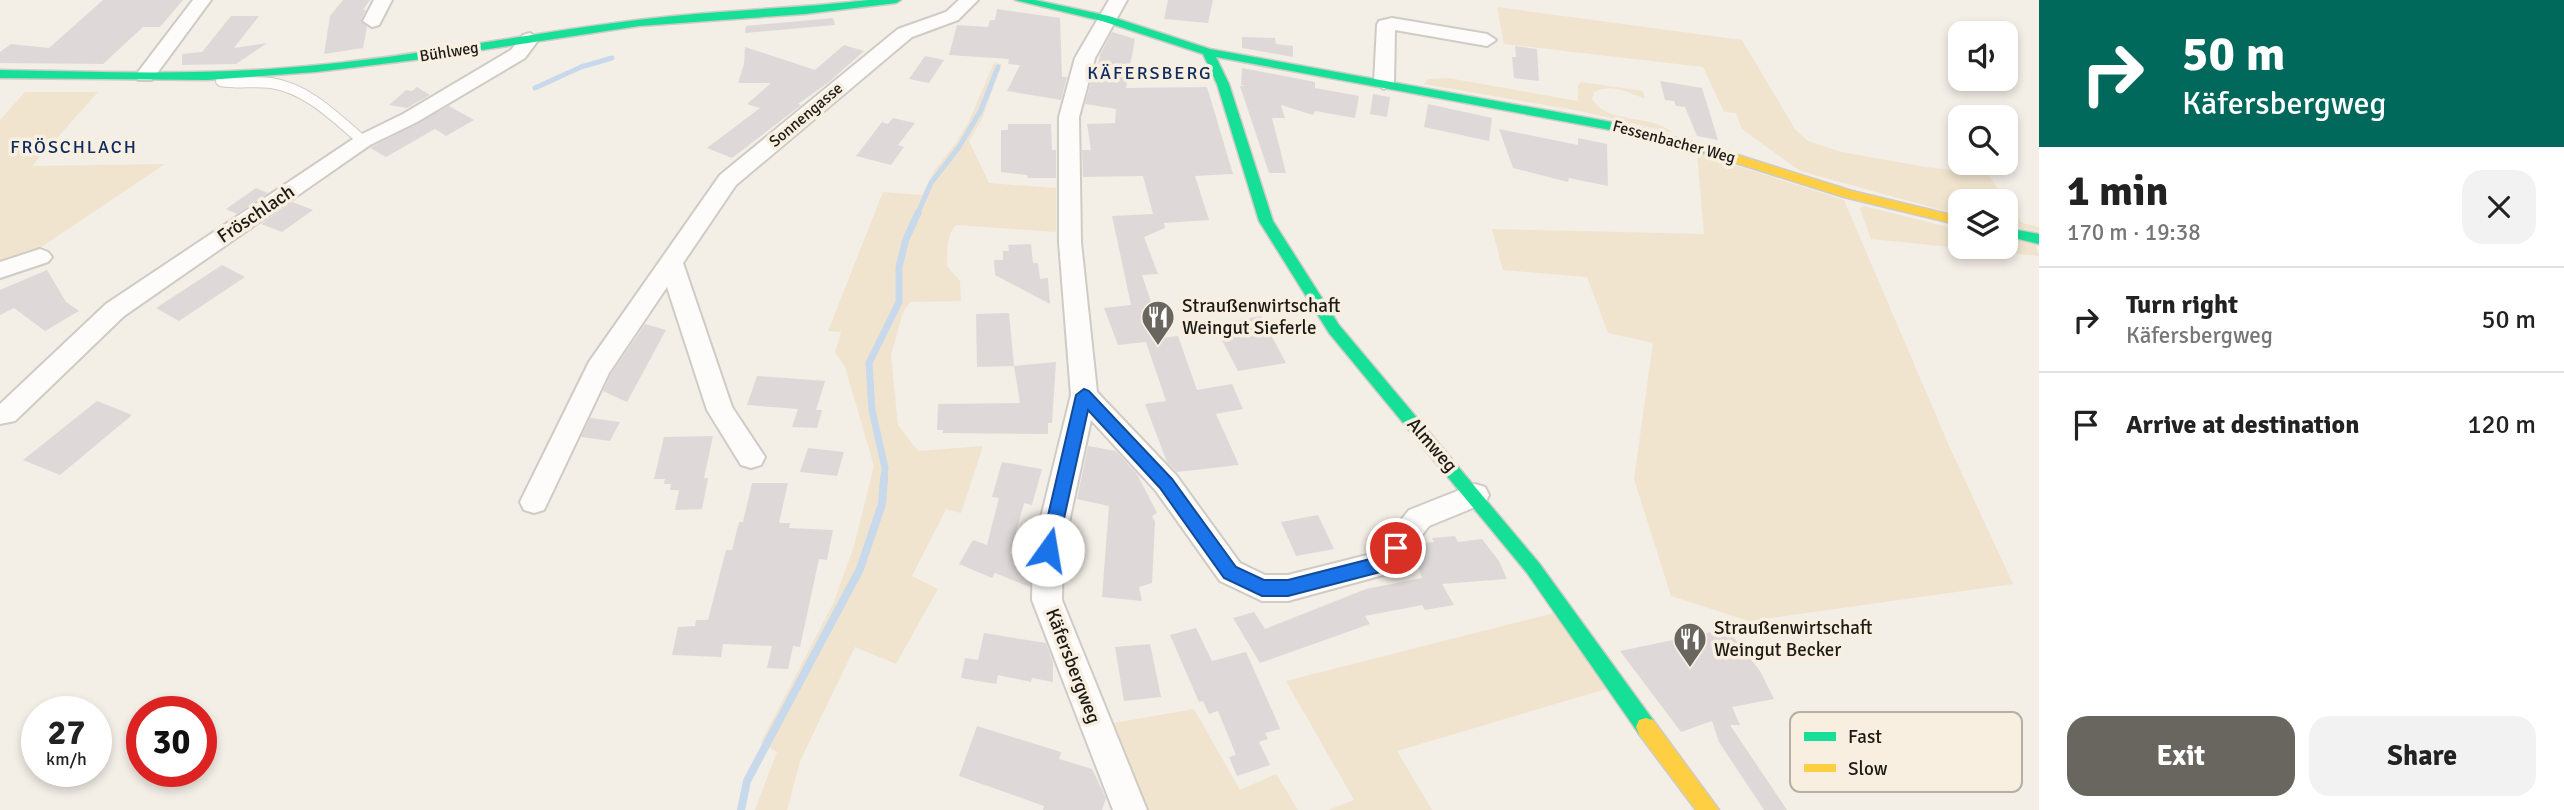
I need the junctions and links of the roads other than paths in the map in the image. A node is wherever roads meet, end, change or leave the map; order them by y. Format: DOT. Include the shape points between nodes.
graph roads {
  1 [pos="202,0"];
  2 [pos="383,0"];
  3 [pos="896,0"];
  4 [pos="969,0"];
  5 [pos="1020,0"];
  6 [pos="1112,9"];
  7 [pos="372,21"];
  8 [pos="530,39"];
  9 [pos="1487,40"];
  10 [pos="1208,52"];
  11 [pos="0,74"];
  12 [pos="145,76"];
  13 [pos="207,76"];
  14 [pos="1384,83"];
  15 [pos="363,141"];
  16 [pos="1948,218"];
  17 [pos="2018,235"];
  18 [pos="2039,239"];
  19 [pos="40,257"];
  20 [pos="671,263"];
  21 [pos="0,270"];
  22 [pos="1084,395"];
  23 [pos="0,414"];
  24 [pos="751,457"];
  25 [pos="1475,495"];
  26 [pos="534,502"];
  27 [pos="1130,810"];
  28 [pos="1709,810"];
  1 -- 12 [label="street"];
  2 -- 7 [label="street"];
  3 -- 8 [label="street, Bühlweg" via="639,23"];
  4 -- 20 [label="street, Sonnengasse" via="952,16 905,33 728,180"];
  5 -- 6 [label="street"];
  6 -- 10 [label="street, Fessenbacher Weg"];
  6 -- 22 [label="street, Käfersbergweg" via="1085,58 1067,136 1070,242"];
  8 -- 13 [label="street, Bühlweg" via="316,69"];
  8 -- 15 [label="street, Fröschlach" via="518,54"];
  9 -- 14 [label="street" via="1387,25"];
  10 -- 14 [label="street, Fessenbacher Weg"];
  10 -- 25 [label="street, Almweg" via="1223,84 1266,221 1334,329"];
  11 -- 12 [label="street, Bühlweg"];
  12 -- 13 [label="street, Bühlweg"];
  13 -- 15 [label="lane" via="296,90"];
  14 -- 16 [label="street, Fessenbacher Weg" via="1628,129"];
  15 -- 23 [label="street, Fröschlach" via="115,310 6,414"];
  17 -- 18 [label="street"];
  19 -- 21 [label="street"];
  20 -- 24 [label="street" via="720,410"];
  20 -- 26 [label="street, Sonnengasse" via="598,369"];
  22 -- 25 [label="street" via="1166,483 1230,572 1262,588 1288,588 1384,563 1419,518"];
  22 -- 27 [label="street, Käfersbergweg" via="1048,550 1047,600"];
  25 -- 28 [label="street, Almweg" via="1534,568 1618,691"];
}
